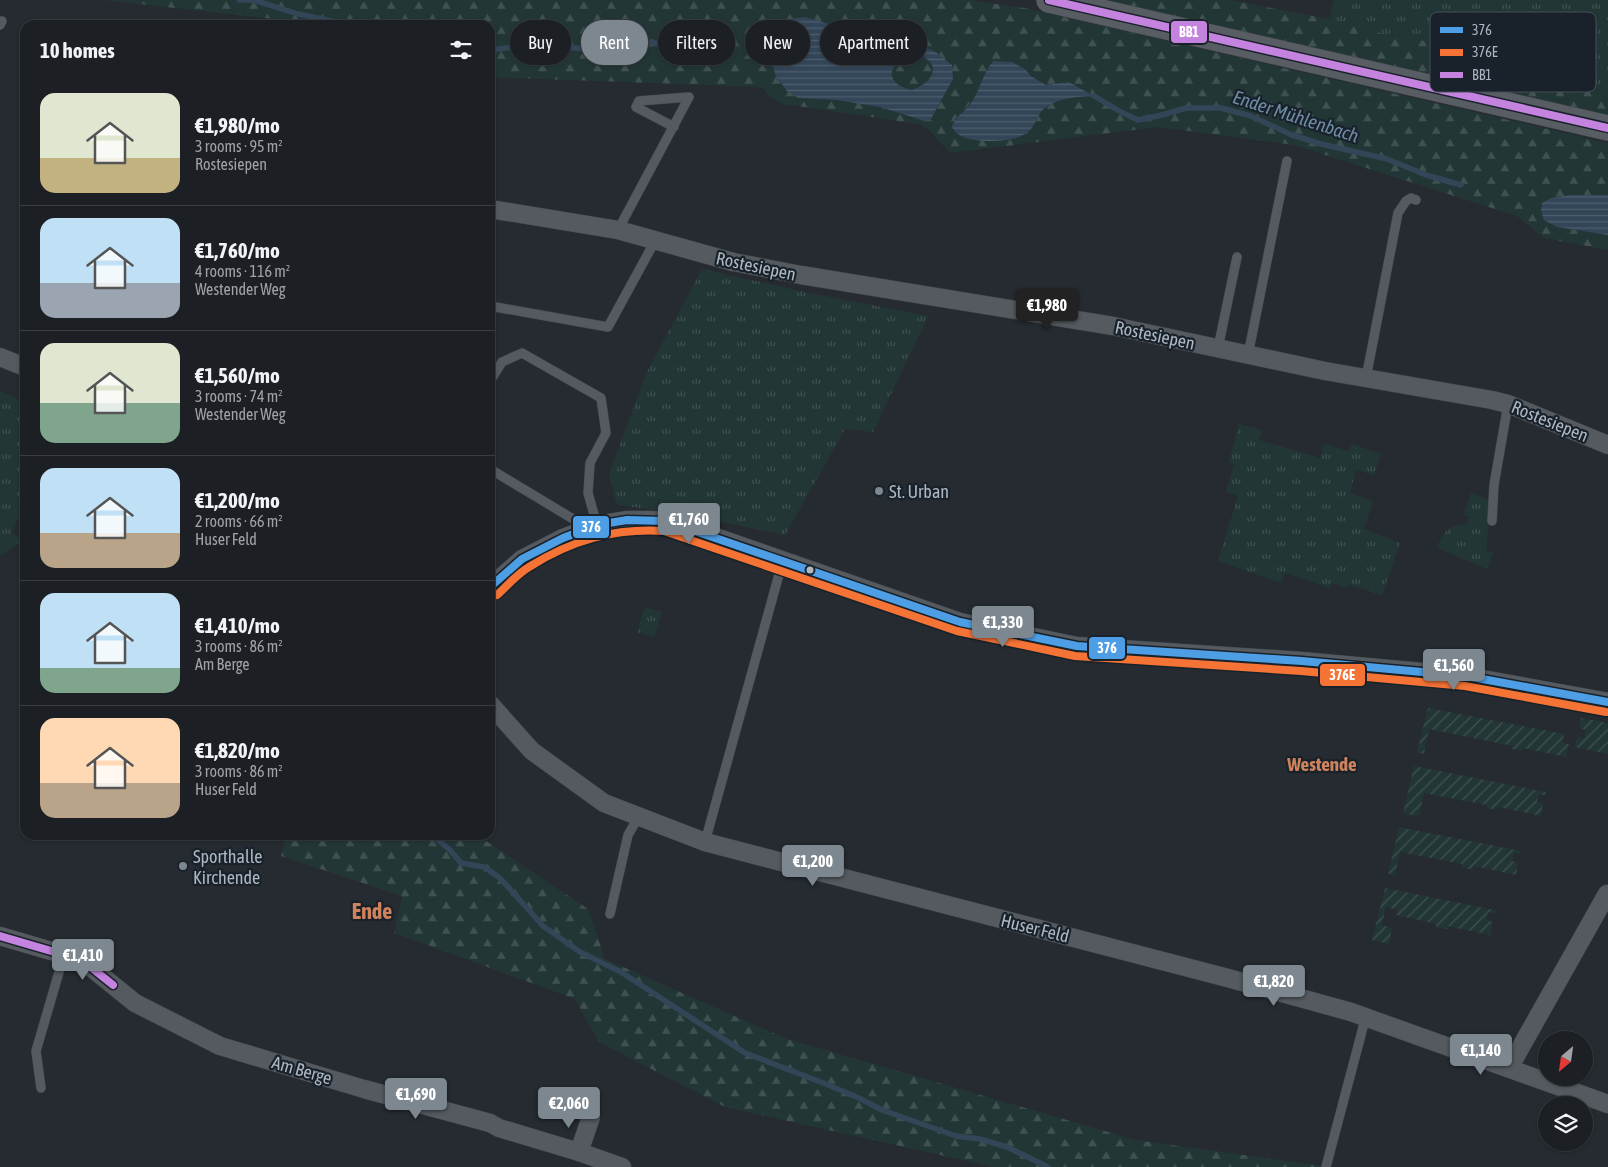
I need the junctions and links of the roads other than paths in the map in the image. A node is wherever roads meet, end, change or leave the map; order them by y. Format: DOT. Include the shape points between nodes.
graph roads {
  1 [pos="1049,0"];
  2 [pos="1430,87"];
  3 [pos="1451,92"];
  4 [pos="674,127"];
  5 [pos="1608,128"];
  6 [pos="1288,161"];
  7 [pos="1416,200"];
  8 [pos="495,210"];
  9 [pos="618,230"];
  10 [pos="655,241"];
  11 [pos="1237,257"];
  12 [pos="495,307"];
  13 [pos="1218,348"];
  14 [pos="1248,354"];
  15 [pos="0,357"];
  16 [pos="20,365"];
  17 [pos="495,374"];
  18 [pos="1366,378"];
  19 [pos="1508,404"];
  20 [pos="1608,445"];
  21 [pos="495,472"];
  22 [pos="1492,521"];
  23 [pos="593,527"];
  24 [pos="783,560"];
  25 [pos="495,583"];
  26 [pos="1608,702"];
  27 [pos="495,710"];
  28 [pos="639,816"];
  29 [pos="705,842"];
  30 [pos="1607,894"];
  31 [pos="610,914"];
  32 [pos="0,936"];
  33 [pos="64,955"];
  34 [pos="1366,1016"];
  35 [pos="1509,1068"];
  36 [pos="40,1088"];
  37 [pos="1608,1104"];
  38 [pos="591,1117"];
  39 [pos="579,1152"];
  40 [pos="622,1167"];
  41 [pos="1326,1167"];
  1 -- 2 [label="main road"];
  3 -- 5 [label="main road"];
  4 -- 4 [label="lane" via="689,97 639,101 636,107"];
  4 -- 9 [label="lane"];
  6 -- 14 [label="lane"];
  7 -- 18 [label="lane" via="1406,201 1398,213"];
  8 -- 9 [label="street, Rostesiepen"];
  9 -- 10 [label="street, Rostesiepen"];
  10 -- 12 [label="lane" via="608,328"];
  10 -- 13 [label="street, Rostesiepen" via="733,262 801,275 1114,326"];
  11 -- 13 [label="lane"];
  13 -- 14 [label="street, Rostesiepen"];
  14 -- 18 [label="street, Rostesiepen"];
  15 -- 16 [label="street"];
  17 -- 23 [label="lane" via="502,362 522,353 601,398 606,433 590,463 588,493"];
  18 -- 19 [label="street, Rostesiepen"];
  19 -- 20 [label="street, Rostesiepen"];
  19 -- 22 [label="lane" via="1494,484"];
  21 -- 23 [label="lane"];
  23 -- 24 [label="street" via="627,520 666,521"];
  23 -- 25 [label="street" via="562,538 522,559"];
  24 -- 26 [label="street" via="960,622 1077,646 1454,675"];
  24 -- 29 [label="lane"];
  27 -- 28 [label="street, Huser Feld" via="532,751 604,803"];
  28 -- 29 [label="street, Huser Feld"];
  28 -- 31 [label="lane" via="628,836"];
  29 -- 34 [label="street, Huser Feld"];
  30 -- 35 [label="street"];
  32 -- 33 [label="street, Am Berge"];
  33 -- 36 [label="lane" via="36,1051"];
  33 -- 39 [label="street, Am Berge" via="82,960 134,1003 220,1046 490,1123"];
  34 -- 35 [label="street, Huser Feld"];
  34 -- 41 [label="lane"];
  35 -- 37 [label="street, Huser Feld"];
  38 -- 39 [label="street"];
  39 -- 40 [label="street, Am Berge"];
}
